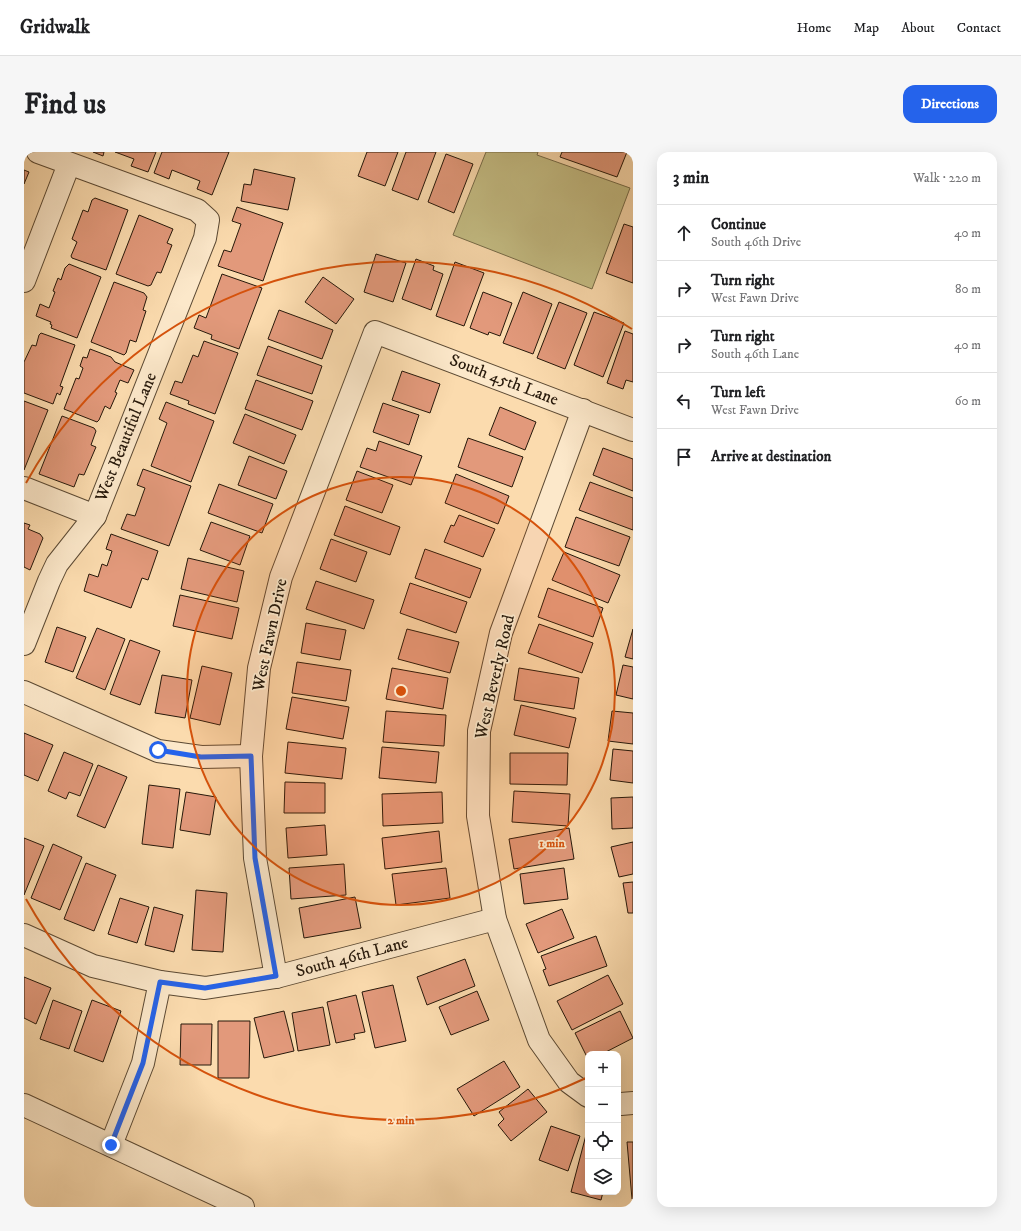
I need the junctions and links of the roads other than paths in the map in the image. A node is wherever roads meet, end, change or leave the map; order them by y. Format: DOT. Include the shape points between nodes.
graph roads {
  1 [pos="38,152"];
  2 [pos="69,164"];
  3 [pos="24,281"];
  4 [pos="375,332"];
  5 [pos="583,410"];
  6 [pos="633,430"];
  7 [pos="24,488"];
  8 [pos="95,516"];
  9 [pos="24,644"];
  10 [pos="24,692"];
  11 [pos="251,756"];
  12 [pos="495,919"];
  13 [pos="24,935"];
  14 [pos="276,976"];
  15 [pos="160,982"];
  16 [pos="585,1094"];
  17 [pos="633,1102"];
  18 [pos="621,1104"];
  19 [pos="24,1105"];
  20 [pos="111,1145"];
  21 [pos="243,1207"];
  1 -- 2 [label="street"];
  2 -- 3 [label="street"];
  2 -- 8 [label="street, West Beautiful Lane" via="197,210 208,220 205,238"];
  4 -- 5 [label="street, South 45th Lane"];
  4 -- 11 [label="street, West Fawn Drive" via="281,577 260,668"];
  5 -- 6 [label="street, South 45th Lane"];
  5 -- 12 [label="street, West Beverly Road" via="501,633 479,731 478,816"];
  7 -- 8 [label="street"];
  8 -- 9 [label="street, West Beautiful Lane" via="57,564"];
  10 -- 11 [label="street" via="158,750 201,757"];
  11 -- 14 [label="street, West Fawn Drive" via="255,858"];
  12 -- 14 [label="street, South 46th Lane"];
  12 -- 16 [label="street, West Beverly Road" via="539,1040 569,1082"];
  13 -- 15 [label="street, South 46th Lane" via="93,966"];
  14 -- 15 [label="street, South 46th Lane" via="205,988"];
  15 -- 20 [label="street" via="143,1063"];
  17 -- 18 [label="street"];
  19 -- 20 [label="street"];
  20 -- 21 [label="street"];
}
